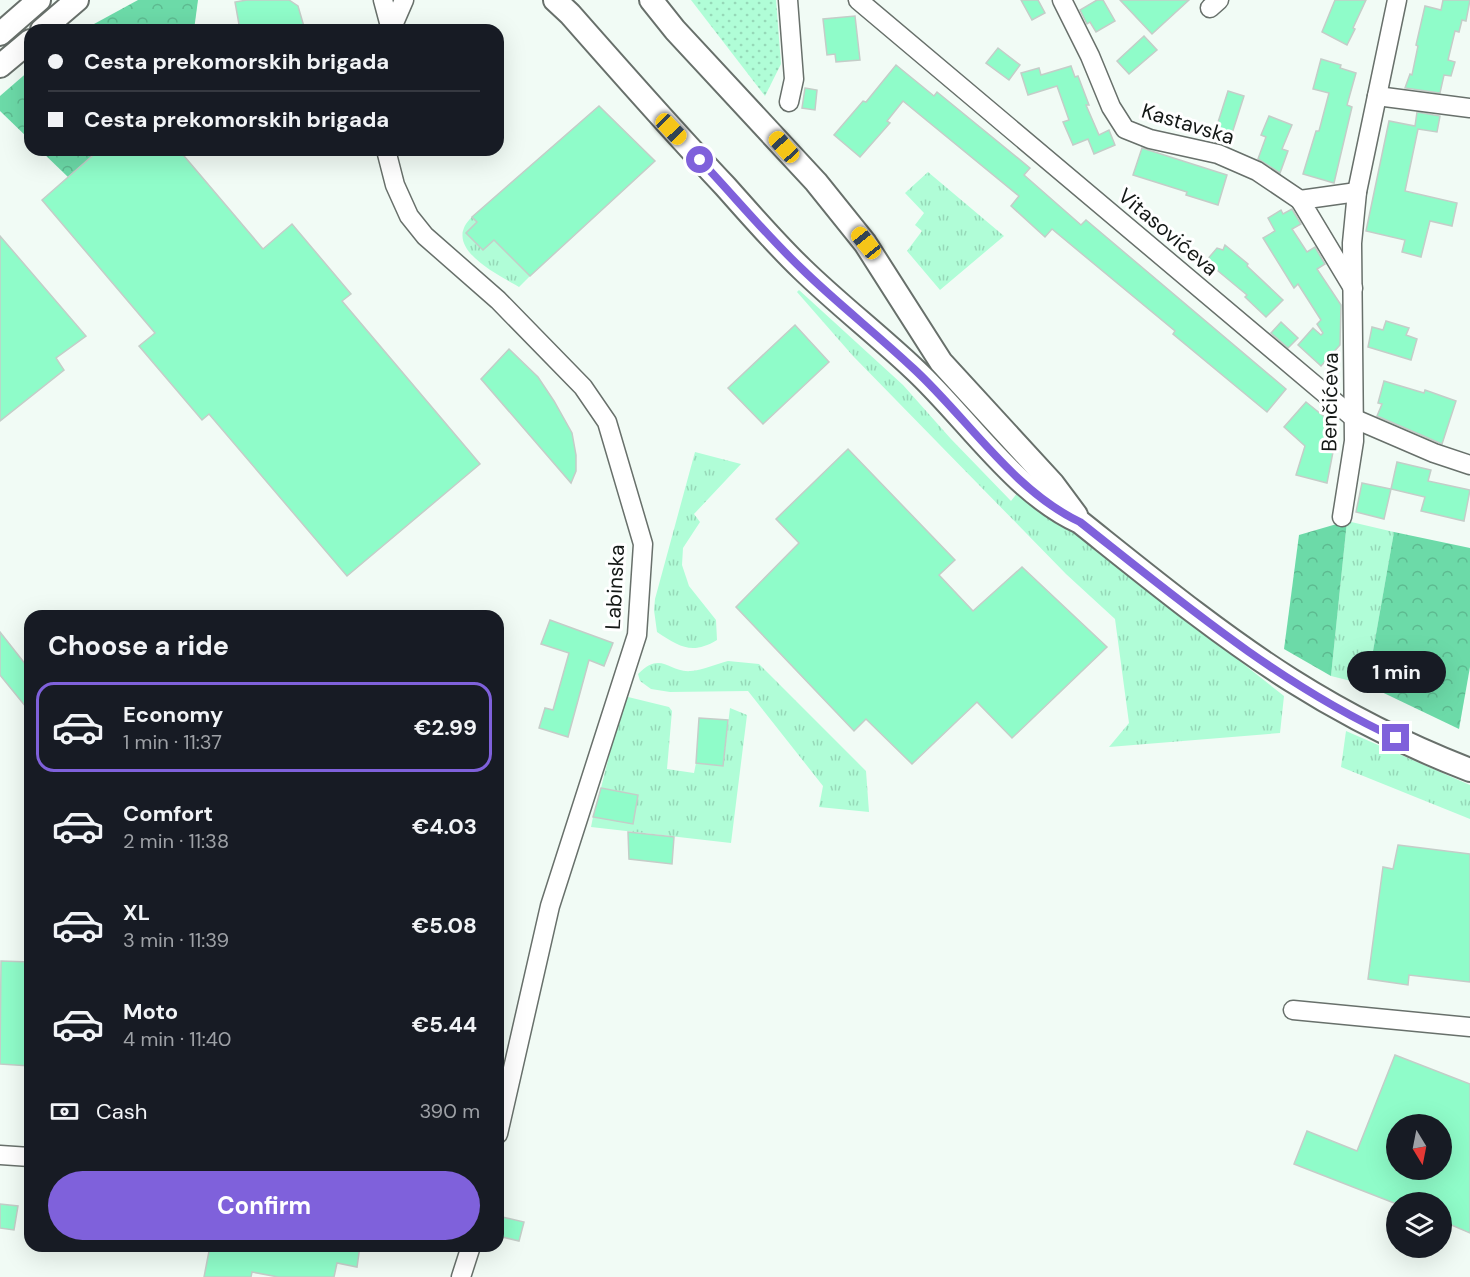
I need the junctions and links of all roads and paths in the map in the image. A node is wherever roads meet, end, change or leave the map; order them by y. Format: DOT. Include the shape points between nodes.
graph roads {
  1 [pos="39,0"];
  2 [pos="77,0"];
  3 [pos="384,0"];
  4 [pos="404,0"];
  5 [pos="555,0"];
  6 [pos="788,0"];
  7 [pos="858,0"];
  8 [pos="1062,0"];
  9 [pos="1396,0"];
  10 [pos="653,1"];
  11 [pos="49,24"];
  12 [pos="390,24"];
  13 [pos="394,24"];
  14 [pos="0,34"];
  15 [pos="24,45"];
  16 [pos="0,66"];
  17 [pos="1377,96"];
  18 [pos="789,102"];
  19 [pos="1470,108"];
  20 [pos="388,156"];
  21 [pos="1357,192"];
  22 [pos="1300,200"];
  23 [pos="1353,288"];
  24 [pos="1355,419"];
  25 [pos="1470,465"];
  26 [pos="1342,517"];
  27 [pos="1080,522"];
  28 [pos="1470,770"];
  29 [pos="1293,1010"];
  30 [pos="1470,1028"];
  31 [pos="504,1108"];
  32 [pos="0,1155"];
  33 [pos="24,1157"];
  34 [pos="469,1252"];
  35 [pos="461,1277"];
  1 -- 14 [label="main road"];
  2 -- 11 [label="main road"];
  3 -- 12 [label="street"];
  4 -- 13 [label="street"];
  5 -- 27 [label="main road" via="801,269 915,370 1043,500"];
  6 -- 18 [label="street" via="794,79"];
  7 -- 24 [label="street, Vitasovićeva"];
  8 -- 22 [label="street, Kastavska" via="1125,129 1150,139 1218,154 1257,171"];
  9 -- 17 [label="street, Benčićeva"];
  10 -- 27 [label="main road" via="866,243 941,362 1053,484"];
  15 -- 16 [label="main road"];
  17 -- 19 [label="street"];
  17 -- 21 [label="street, Benčićeva"];
  20 -- 31 [label="street, Labinska" via="409,216 425,236 506,308 583,387 607,422 643,544 638,635 550,906"];
  21 -- 22 [label="street"];
  21 -- 23 [label="street, Benčićeva"];
  22 -- 23 [label="street"];
  23 -- 24 [label="street, Benčićeva"];
  24 -- 25 [label="street, Vitasovićeva"];
  24 -- 26 [label="street, Benčićeva"];
  27 -- 28 [label="main road" via="1190,609 1291,680 1376,728"];
  29 -- 30 [label="street"];
  32 -- 33 [label="street"];
  34 -- 35 [label="street"];
}
